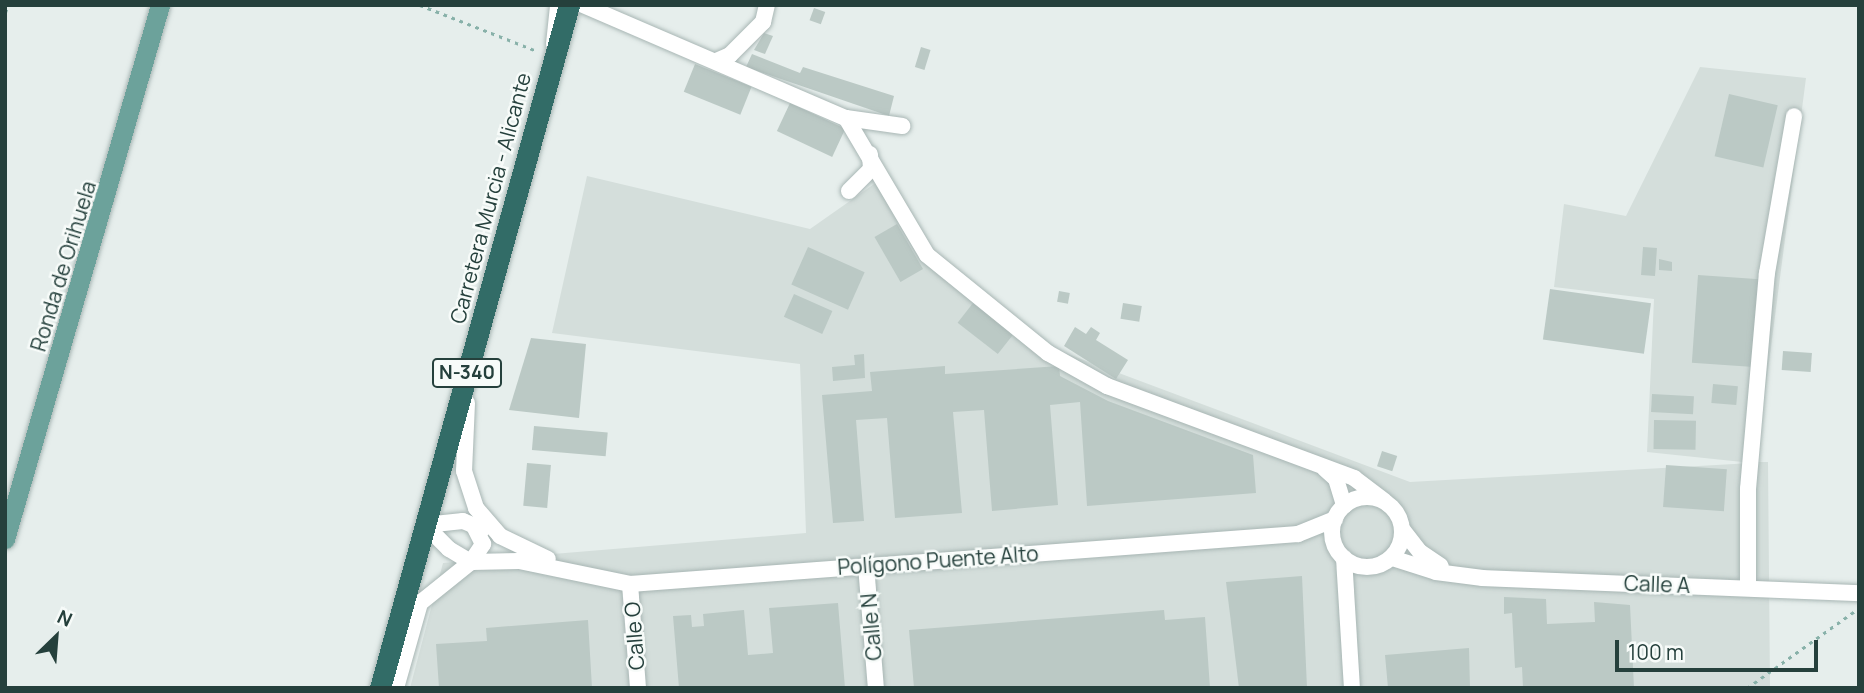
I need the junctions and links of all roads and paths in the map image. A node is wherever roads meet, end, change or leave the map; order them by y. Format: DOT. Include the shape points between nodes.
graph roads {
  1 [pos="8,5"];
  2 [pos="160,5"];
  3 [pos="420,5"];
  4 [pos="558,5"];
  5 [pos="569,5"];
  6 [pos="583,5"];
  7 [pos="767,5"];
  8 [pos="5,13"];
  9 [pos="555,56"];
  10 [pos="716,61"];
  11 [pos="1794,116"];
  12 [pos="846,118"];
  13 [pos="902,126"];
  14 [pos="870,152"];
  15 [pos="849,191"];
  16 [pos="477,340"];
  17 [pos="1321,465"];
  18 [pos="1384,501"];
  19 [pos="1339,513"];
  20 [pos="425,525"];
  21 [pos="474,526"];
  22 [pos="1402,529"];
  23 [pos="1298,534"];
  24 [pos="500,537"];
  25 [pos="5,539"];
  26 [pos="1340,555"];
  27 [pos="1392,558"];
  28 [pos="471,562"];
  29 [pos="866,565"];
  30 [pos="1372,568"];
  31 [pos="580,572"];
  32 [pos="1455,574"];
  33 [pos="630,584"];
  34 [pos="1748,587"];
  35 [pos="1859,593"];
  36 [pos="1348,603"];
  37 [pos="1859,608"];
  38 [pos="380,688"];
  39 [pos="396,688"];
  40 [pos="638,688"];
  41 [pos="876,688"];
  42 [pos="1352,688"];
  43 [pos="1747,688"];
  1 -- 8 [label="path"];
  2 -- 25 [label="main road, Ronda de Orihuela"];
  3 -- 9 [label="path"];
  4 -- 9 [label="street"];
  5 -- 9 [label="highway, Carretera Murcia - Alicante / N-340"];
  6 -- 10 [label="street"];
  7 -- 10 [label="street" via="763,22 730,55"];
  9 -- 16 [label="highway, Carretera Murcia - Alicante / N-340"];
  10 -- 12 [label="street"];
  11 -- 34 [label="street" via="1767,274 1748,489"];
  12 -- 13 [label="street"];
  12 -- 14 [label="street"];
  14 -- 15 [label="street" via="872,169"];
  14 -- 17 [label="street" via="927,254 1048,353 1107,386"];
  16 -- 20 [label="highway, Carretera Murcia - Alicante / N-340"];
  16 -- 24 [label="street" via="464,425 464,471 476,508"];
  17 -- 18 [label="street" via="1354,478"];
  17 -- 19 [label="street" via="1336,479"];
  18 -- 19 [label="street, Polígono Puente Alto" via="1363,498"];
  18 -- 22 [label="street"];
  19 -- 23 [label="street, Polígono Puente Alto"];
  19 -- 26 [label="street"];
  20 -- 21 [label="street" via="463,521"];
  20 -- 28 [label="street" via="449,549"];
  20 -- 38 [label="highway, Carretera Murcia - Alicante / N-340"];
  21 -- 24 [label="street"];
  21 -- 28 [label="street" via="483,544"];
  22 -- 27 [label="street"];
  22 -- 32 [label="street" via="1420,552"];
  23 -- 26 [label="street, Polígono Puente Alto"];
  23 -- 29 [label="street, Polígono Puente Alto"];
  24 -- 31 [label="street"];
  26 -- 30 [label="street, Polígono Puente Alto"];
  26 -- 36 [label="street"];
  27 -- 30 [label="street"];
  27 -- 32 [label="street, Calle A"];
  28 -- 31 [label="street" via="519,561"];
  28 -- 39 [label="street" via="419,603"];
  29 -- 33 [label="street, Polígono Puente Alto"];
  29 -- 41 [label="street, Calle N"];
  30 -- 36 [label="street"];
  31 -- 33 [label="street, Polígono Puente Alto"];
  32 -- 34 [label="street, Calle A"];
  33 -- 40 [label="street, Calle O"];
  34 -- 35 [label="street, Calle A"];
  36 -- 42 [label="street"];
  37 -- 43 [label="path"];
}
